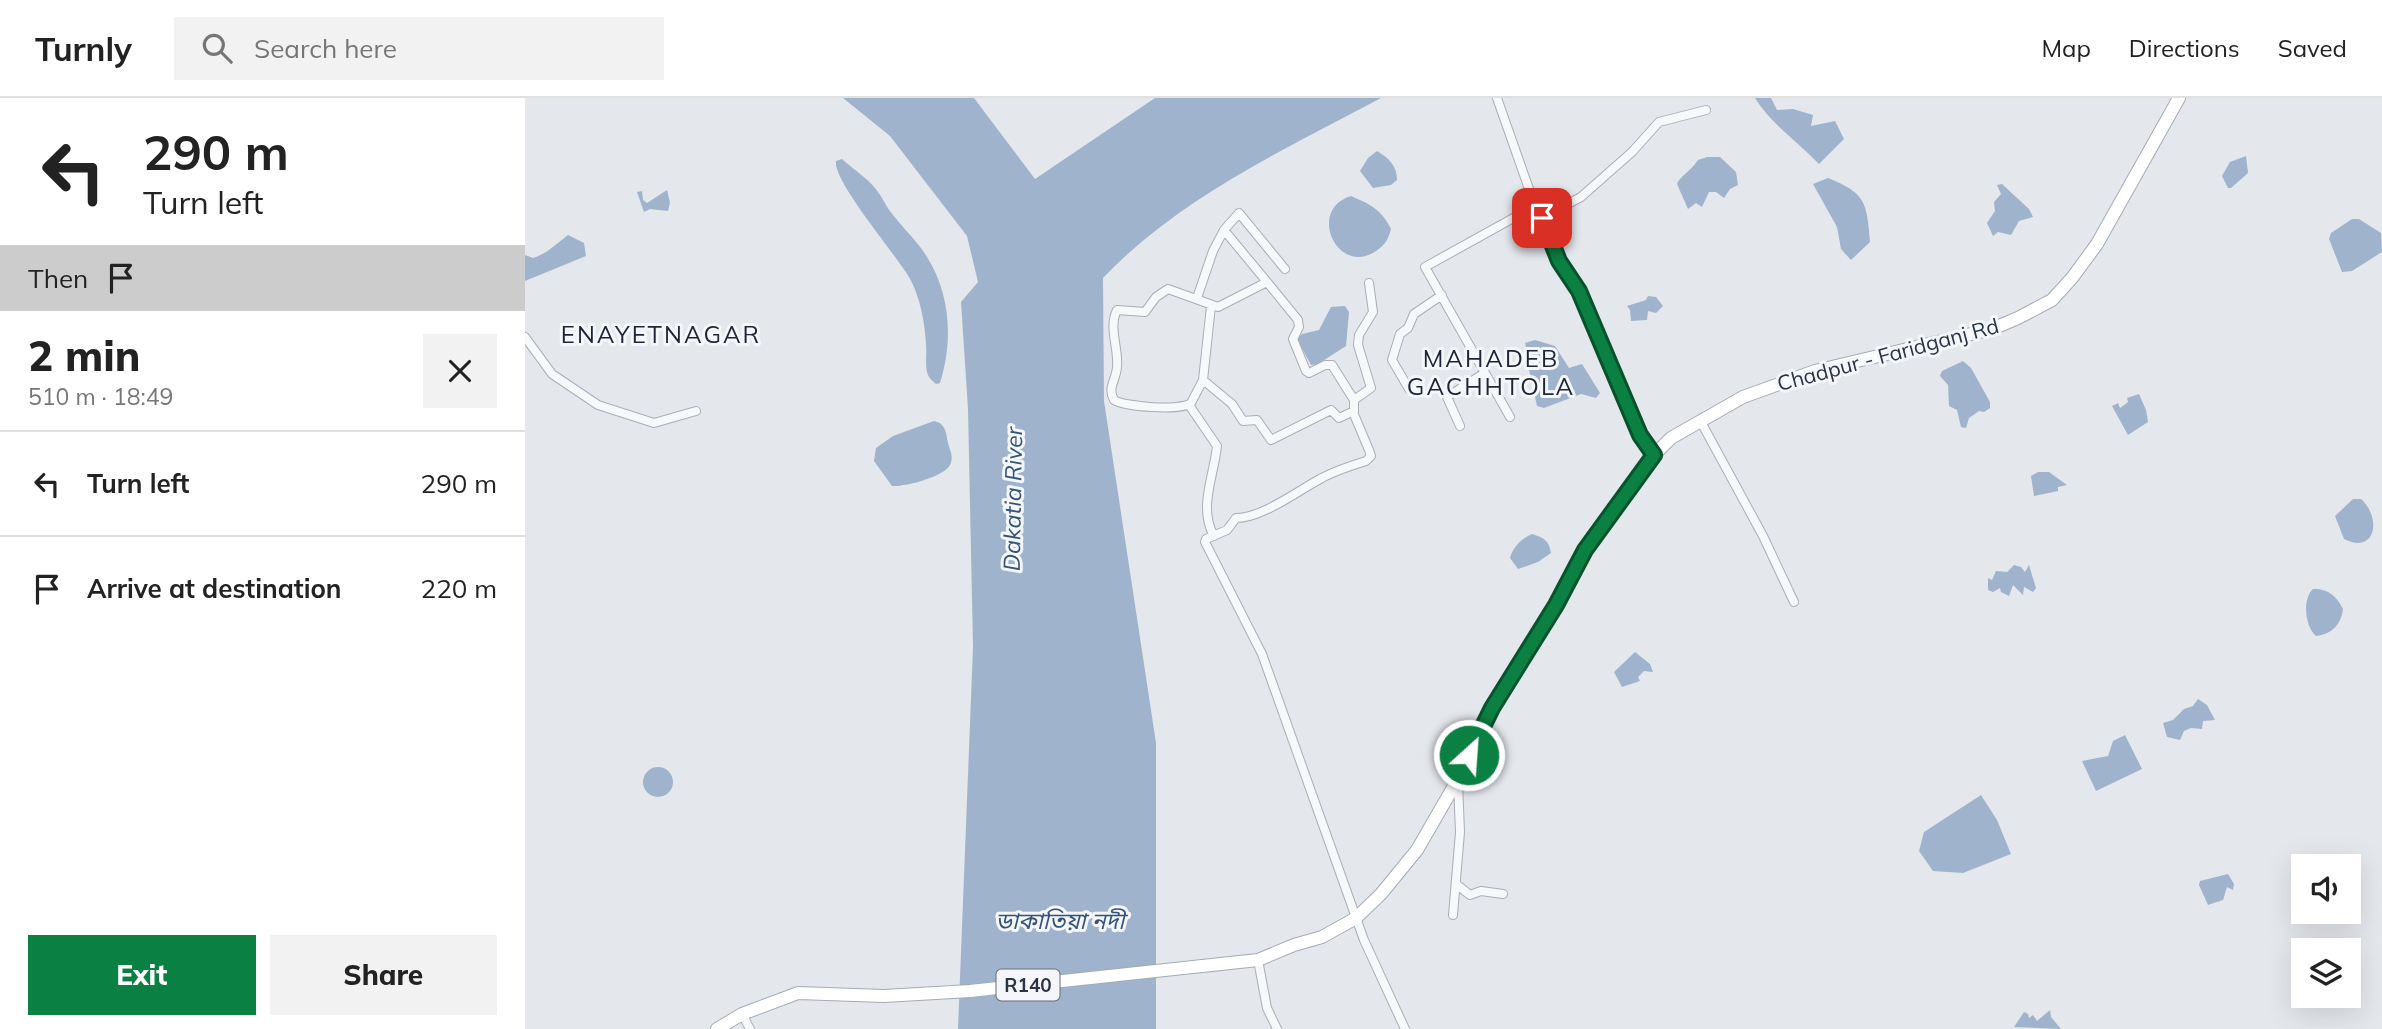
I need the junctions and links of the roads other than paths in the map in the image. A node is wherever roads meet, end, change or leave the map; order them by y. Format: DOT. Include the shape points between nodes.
graph roads {
  1 [pos="1497,98"];
  2 [pos="2179,98"];
  3 [pos="1706,110"];
  4 [pos="1535,206"];
  5 [pos="1542,218"];
  6 [pos="1224,230"];
  7 [pos="1285,269"];
  8 [pos="1267,282"];
  9 [pos="1369,283"];
  10 [pos="1442,295"];
  11 [pos="1197,298"];
  12 [pos="1211,306"];
  13 [pos="525,337"];
  14 [pos="1483,374"];
  15 [pos="1203,380"];
  16 [pos="1409,389"];
  17 [pos="1354,400"];
  18 [pos="1189,405"];
  19 [pos="696,411"];
  20 [pos="1353,412"];
  21 [pos="1510,417"];
  22 [pos="1701,422"];
  23 [pos="1460,426"];
  24 [pos="1654,455"];
  25 [pos="1214,536"];
  26 [pos="1794,602"];
  27 [pos="1458,779"];
  28 [pos="1456,884"];
  29 [pos="1503,894"];
  30 [pos="1454,915"];
  31 [pos="1356,918"];
  32 [pos="1258,960"];
  33 [pos="742,1014"];
  34 [pos="717,1029"];
  35 [pos="750,1029"];
  36 [pos="1277,1029"];
  37 [pos="1405,1029"];
  1 -- 4 [label="street"];
  2 -- 22 [label="main road, Chadpur - Faridganj Rd / R140" via="2097,244 2052,300 1992,329 1815,372 1743,397"];
  3 -- 5 [label="street" via="1659,122 1581,197"];
  4 -- 5 [label="street"];
  4 -- 10 [label="street" via="1426,267"];
  5 -- 24 [label="street" via="1559,261 1579,291 1640,435"];
  6 -- 7 [label="street" via="1239,213"];
  6 -- 8 [label="street"];
  6 -- 11 [label="street"];
  8 -- 12 [label="street"];
  8 -- 17 [label="street" via="1298,320 1293,340 1306,371 1332,365"];
  9 -- 17 [label="street" via="1373,312 1358,345 1371,388"];
  10 -- 14 [label="street"];
  10 -- 16 [label="street" via="1414,314 1398,337 1392,360"];
  11 -- 12 [label="street"];
  11 -- 18 [label="street" via="1168,289 1145,312 1122,309 1114,315 1117,365 1110,389 1114,400 1176,409"];
  12 -- 15 [label="street"];
  13 -- 19 [label="street" via="552,374 598,405 654,423"];
  14 -- 21 [label="street"];
  14 -- 23 [label="street" via="1447,397"];
  15 -- 18 [label="street"];
  15 -- 20 [label="street" via="1233,404 1244,421 1257,421 1271,440 1331,410 1339,418"];
  17 -- 20 [label="street"];
  18 -- 25 [label="street" via="1217,446 1206,505"];
  20 -- 25 [label="street" via="1370,450 1366,461 1327,475 1249,517 1235,518 1227,530"];
  22 -- 24 [label="main road, Chadpur - Faridganj Rd / R140" via="1671,438"];
  22 -- 26 [label="street"];
  24 -- 27 [label="main road, Chadpur - Faridganj Rd / R140" via="1585,550 1492,708"];
  25 -- 31 [label="street" via="1206,539 1205,545 1262,654"];
  27 -- 28 [label="street"];
  27 -- 31 [label="main road, Chadpur - Faridganj Rd / R140" via="1417,850"];
  28 -- 29 [label="street" via="1470,895 1481,891"];
  28 -- 30 [label="street"];
  31 -- 32 [label="main road, Chadpur - Faridganj Rd / R140" via="1322,937"];
  31 -- 37 [label="street"];
  32 -- 33 [label="main road, Chadpur - Faridganj Rd / R140" via="970,990 884,996 798,993"];
  32 -- 36 [label="street"];
  33 -- 34 [label="main road, R140"];
  33 -- 35 [label="street"];
}
